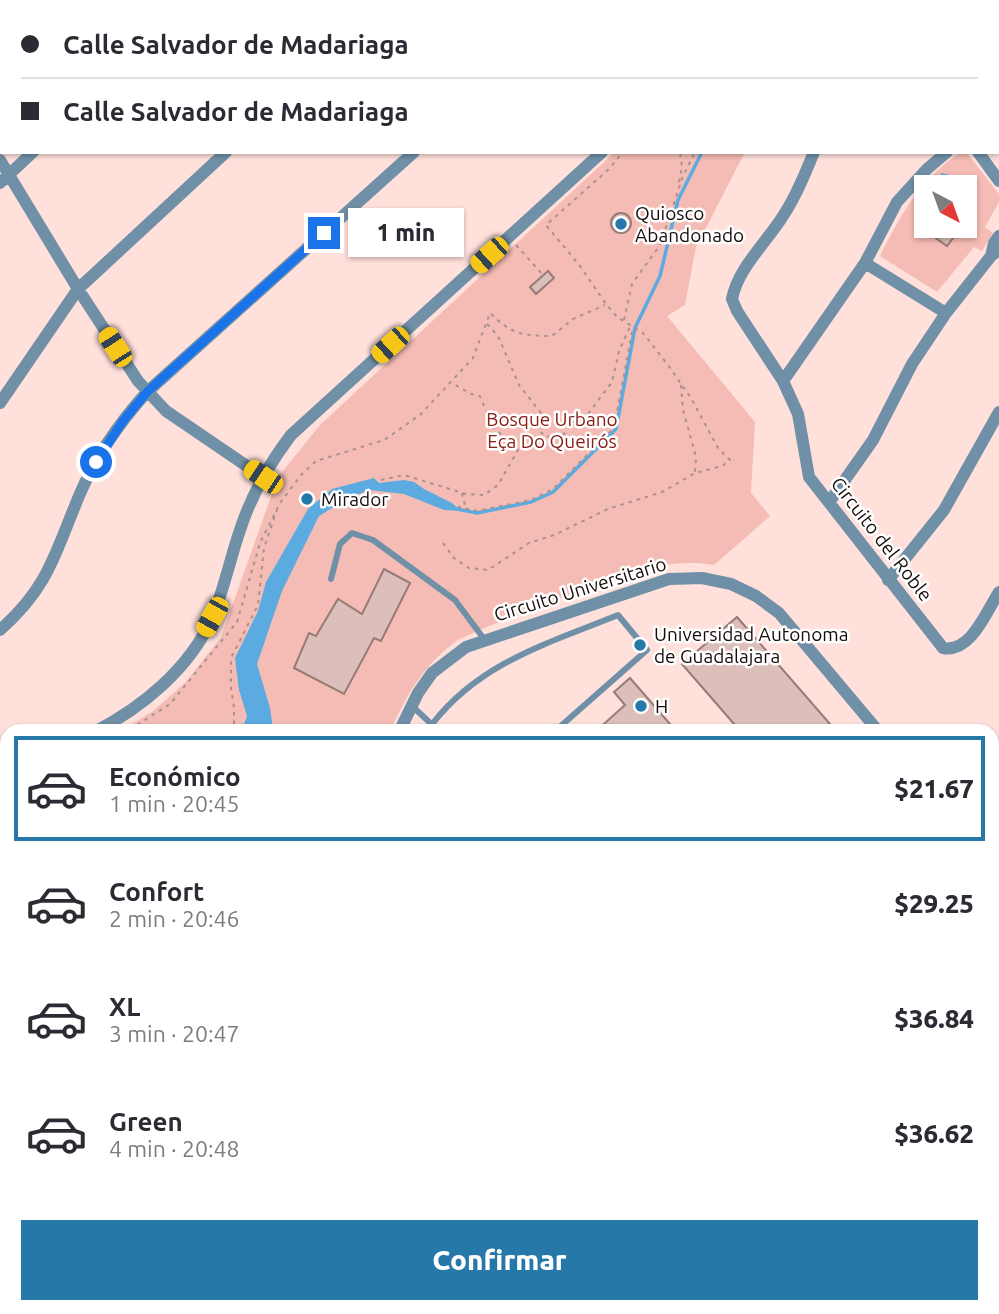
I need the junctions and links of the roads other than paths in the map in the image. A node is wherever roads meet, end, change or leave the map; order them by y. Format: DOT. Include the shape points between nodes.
graph roads {
  1 [pos="31,154"];
  2 [pos="224,154"];
  3 [pos="412,154"];
  4 [pos="600,154"];
  5 [pos="813,154"];
  6 [pos="945,154"];
  7 [pos="979,154"];
  8 [pos="0,160"];
  9 [pos="4,178"];
  10 [pos="999,181"];
  11 [pos="999,236"];
  12 [pos="995,253"];
  13 [pos="865,263"];
  14 [pos="78,289"];
  15 [pos="946,313"];
  16 [pos="783,381"];
  17 [pos="147,392"];
  18 [pos="0,403"];
  19 [pos="999,412"];
  20 [pos="263,477"];
  21 [pos="830,501"];
  22 [pos="331,579"];
  23 [pos="888,580"];
  24 [pos="999,593"];
  25 [pos="609,598"];
  26 [pos="618,615"];
  27 [pos="0,630"];
  28 [pos="484,639"];
  29 [pos="412,706"];
  30 [pos="433,723"];
  31 [pos="109,724"];
  32 [pos="403,724"];
  33 [pos="563,724"];
  34 [pos="872,724"];
  1 -- 9 [label="street"];
  2 -- 14 [label="street"];
  3 -- 17 [label="street"];
  4 -- 20 [label="street" via="291,435"];
  5 -- 16 [label="street, Circuito del Roble" via="799,188 739,278 732,299"];
  6 -- 13 [label="street" via="897,202"];
  7 -- 10 [label="street"];
  8 -- 9 [label="street"];
  9 -- 14 [label="street"];
  11 -- 12 [label="street"];
  12 -- 15 [label="street"];
  13 -- 15 [label="street"];
  13 -- 16 [label="street"];
  14 -- 17 [label="street"];
  14 -- 18 [label="street"];
  15 -- 21 [label="street" via="912,364 873,440"];
  16 -- 21 [label="street, Circuito del Roble" via="799,414 809,477"];
  17 -- 20 [label="street" via="175,417"];
  17 -- 27 [label="street" via="96,462 47,575"];
  19 -- 23 [label="street" via="944,510"];
  20 -- 31 [label="street" via="201,638 172,675"];
  21 -- 23 [label="street, Circuito del Roble"];
  22 -- 28 [label="lane" via="340,544 352,533 373,540 455,600"];
  23 -- 24 [label="street, Circuito del Roble" via="943,648 957,655"];
  25 -- 26 [label="lane"];
  25 -- 28 [label="street, Circuito Universitario"];
  25 -- 34 [label="street, Circuito Universitario" via="669,579 702,578 731,584 779,613"];
  26 -- 30 [label="lane" via="501,664 450,701"];
  26 -- 33 [label="lane" via="647,650"];
  28 -- 29 [label="street, Circuito Universitario" via="432,673"];
  29 -- 30 [label="lane"];
  29 -- 32 [label="street, Circuito Universitario"];
}
